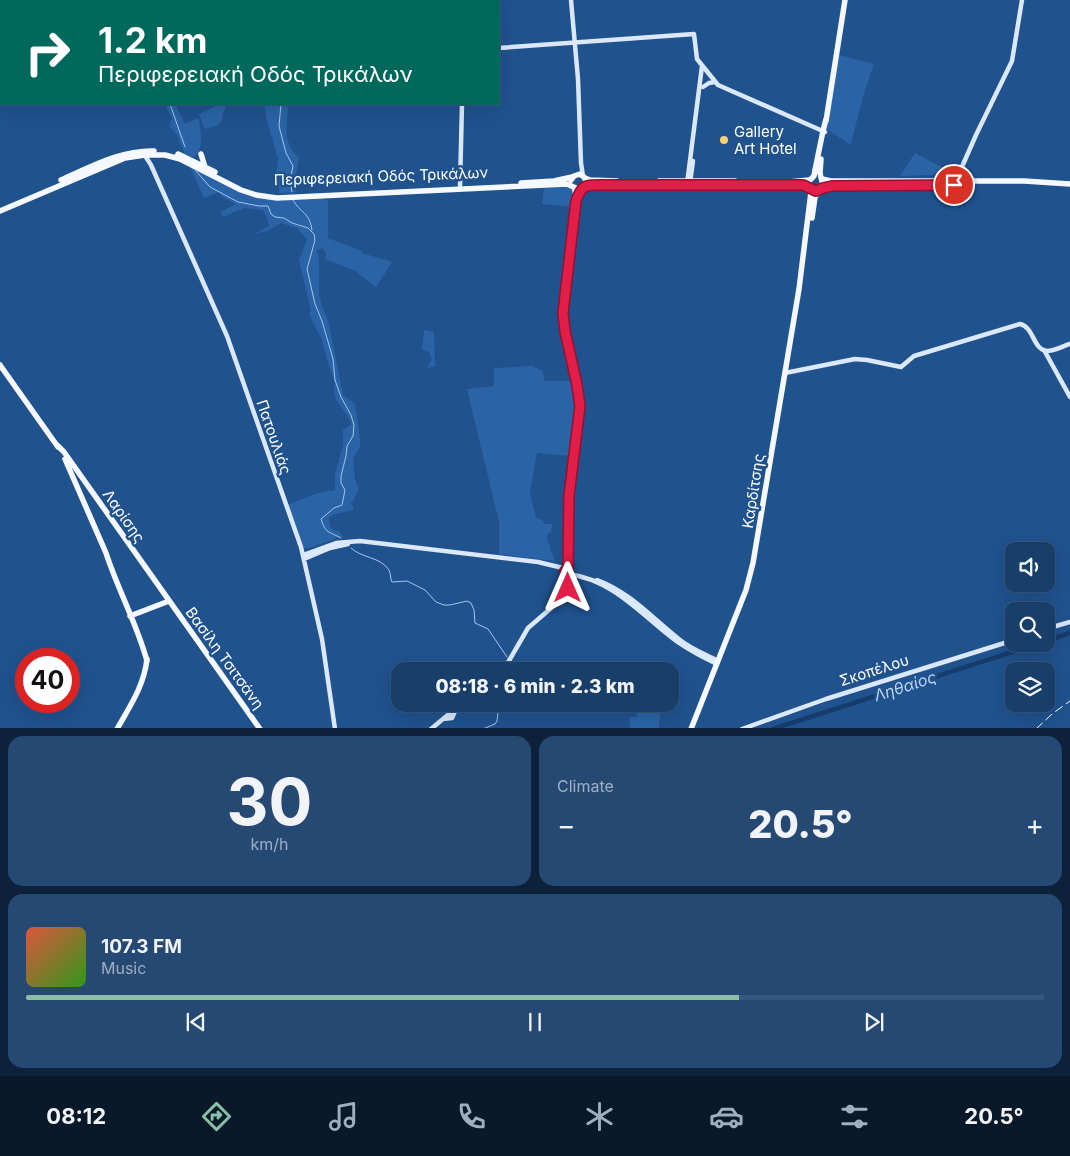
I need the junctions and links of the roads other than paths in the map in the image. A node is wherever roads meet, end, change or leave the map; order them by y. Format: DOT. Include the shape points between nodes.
graph roads {
  1 [pos="572,0"];
  2 [pos="846,0"];
  3 [pos="1022,0"];
  4 [pos="576,43"];
  5 [pos="500,48"];
  6 [pos="702,66"];
  7 [pos="708,74"];
  8 [pos="700,80"];
  9 [pos="715,82"];
  10 [pos="702,87"];
  11 [pos="462,105"];
  12 [pos="824,131"];
  13 [pos="201,154"];
  14 [pos="147,156"];
  15 [pos="205,167"];
  16 [pos="579,176"];
  17 [pos="811,178"];
  18 [pos="821,178"];
  19 [pos="689,179"];
  20 [pos="957,182"];
  21 [pos="460,186"];
  22 [pos="1070,186"];
  23 [pos="574,187"];
  24 [pos="583,187"];
  25 [pos="810,188"];
  26 [pos="819,191"];
  27 [pos="576,201"];
  28 [pos="0,209"];
  29 [pos="804,249"];
  30 [pos="1070,344"];
  31 [pos="1044,350"];
  32 [pos="0,365"];
  33 [pos="785,373"];
  34 [pos="1070,397"];
  35 [pos="57,445"];
  36 [pos="304,557"];
  37 [pos="568,572"];
  38 [pos="161,590"];
  39 [pos="169,601"];
  40 [pos="158,606"];
  41 [pos="142,612"];
  42 [pos="178,614"];
  43 [pos="133,616"];
  44 [pos="1070,622"];
  45 [pos="1055,627"];
  46 [pos="1005,643"];
  47 [pos="508,662"];
  48 [pos="717,662"];
  49 [pos="451,712"];
  50 [pos="117,728"];
  51 [pos="260,728"];
  52 [pos="335,728"];
  53 [pos="431,728"];
  54 [pos="691,728"];
  55 [pos="742,728"];
  1 -- 4 [label="street"];
  2 -- 12 [label="main road"];
  3 -- 20 [label="street" via="1012,61"];
  4 -- 5 [label="street"];
  4 -- 6 [label="street" via="694,34 695,55"];
  4 -- 16 [label="street"];
  6 -- 7 [label="street"];
  6 -- 8 [label="street"];
  7 -- 8 [label="street"];
  7 -- 9 [label="street"];
  7 -- 10 [label="street"];
  8 -- 19 [label="street"];
  9 -- 10 [label="street"];
  9 -- 12 [label="street"];
  10 -- 19 [label="street"];
  11 -- 21 [label="street"];
  12 -- 17 [label="main road, Καρδίτσης"];
  12 -- 18 [label="main road, Καρδίτσης"];
  13 -- 15 [label="main road"];
  14 -- 15 [label="main road, Περιφερειακή Οδός Τρικάλων" via="177,154"];
  14 -- 23 [label="main road, Περιφερειακή Οδός Τρικάλων" via="156,154 180,159 242,190 271,198 566,184"];
  14 -- 28 [label="main road, Περιφερειακή Οδός Τρικάλων" via="126,158"];
  14 -- 36 [label="street, Πατουλιάς" via="227,336"];
  15 -- 21 [label="main road, Περιφερειακή Οδός Τρικάλων" via="242,187 271,194"];
  16 -- 19 [label="main road, Περιφερειακή Οδός Τρικάλων" via="601,181"];
  16 -- 21 [label="main road, Περιφερειακή Οδός Τρικάλων" via="554,181"];
  16 -- 23 [label="main road" via="571,183"];
  16 -- 24 [label="main road" via="586,183"];
  17 -- 18 [label="main road"];
  17 -- 19 [label="main road" via="790,182"];
  17 -- 25 [label="main road, Καρδίτσης"];
  18 -- 20 [label="main road" via="831,181"];
  18 -- 26 [label="main road, Καρδίτσης" via="824,184"];
  19 -- 24 [label="main road"];
  19 -- 25 [label="main road"];
  20 -- 22 [label="main road" via="1040,181"];
  22 -- 26 [label="main road" via="875,185 832,186"];
  23 -- 24 [label="main road, Περιφερειακή Οδός Τρικάλων"];
  23 -- 27 [label="street"];
  24 -- 27 [label="street"];
  25 -- 26 [label="main road"];
  25 -- 29 [label="main road, Καρδίτσης"];
  26 -- 29 [label="main road, Καρδίτσης"];
  27 -- 37 [label="street" via="563,313 580,406 569,496"];
  29 -- 33 [label="main road, Καρδίτσης"];
  30 -- 31 [label="street"];
  31 -- 33 [label="street" via="1027,327 1020,324 914,356 901,367 857,359"];
  31 -- 34 [label="street"];
  32 -- 35 [label="main road"];
  33 -- 48 [label="main road, Καρδίτσης" via="753,562 746,590"];
  35 -- 38 [label="main road, Λαρίσης"];
  35 -- 43 [label="main road"];
  36 -- 37 [label="street" via="355,543 542,565"];
  36 -- 52 [label="street, Πατουλιάς" via="322,639"];
  37 -- 47 [label="street" via="568,591 564,597 528,628"];
  37 -- 48 [label="street" via="612,586 680,640"];
  38 -- 39 [label="main road, Λαρίσης"];
  38 -- 40 [label="main road" via="164,601"];
  39 -- 40 [label="main road"];
  39 -- 42 [label="main road, Βασίλη Τσιτσάνη"];
  40 -- 41 [label="main road"];
  40 -- 42 [label="main road" via="167,605"];
  41 -- 43 [label="main road" via="135,612"];
  41 -- 43 [label="main road" via="138,618"];
  42 -- 51 [label="main road, Βασίλη Τσιτσάνη"];
  43 -- 50 [label="main road" via="146,648 147,661 142,685"];
  44 -- 45 [label="street"];
  46 -- 55 [label="street, Σκοπέλου"];
  48 -- 54 [label="main road, Καρδίτσης"];
  49 -- 53 [label="street"];
}
